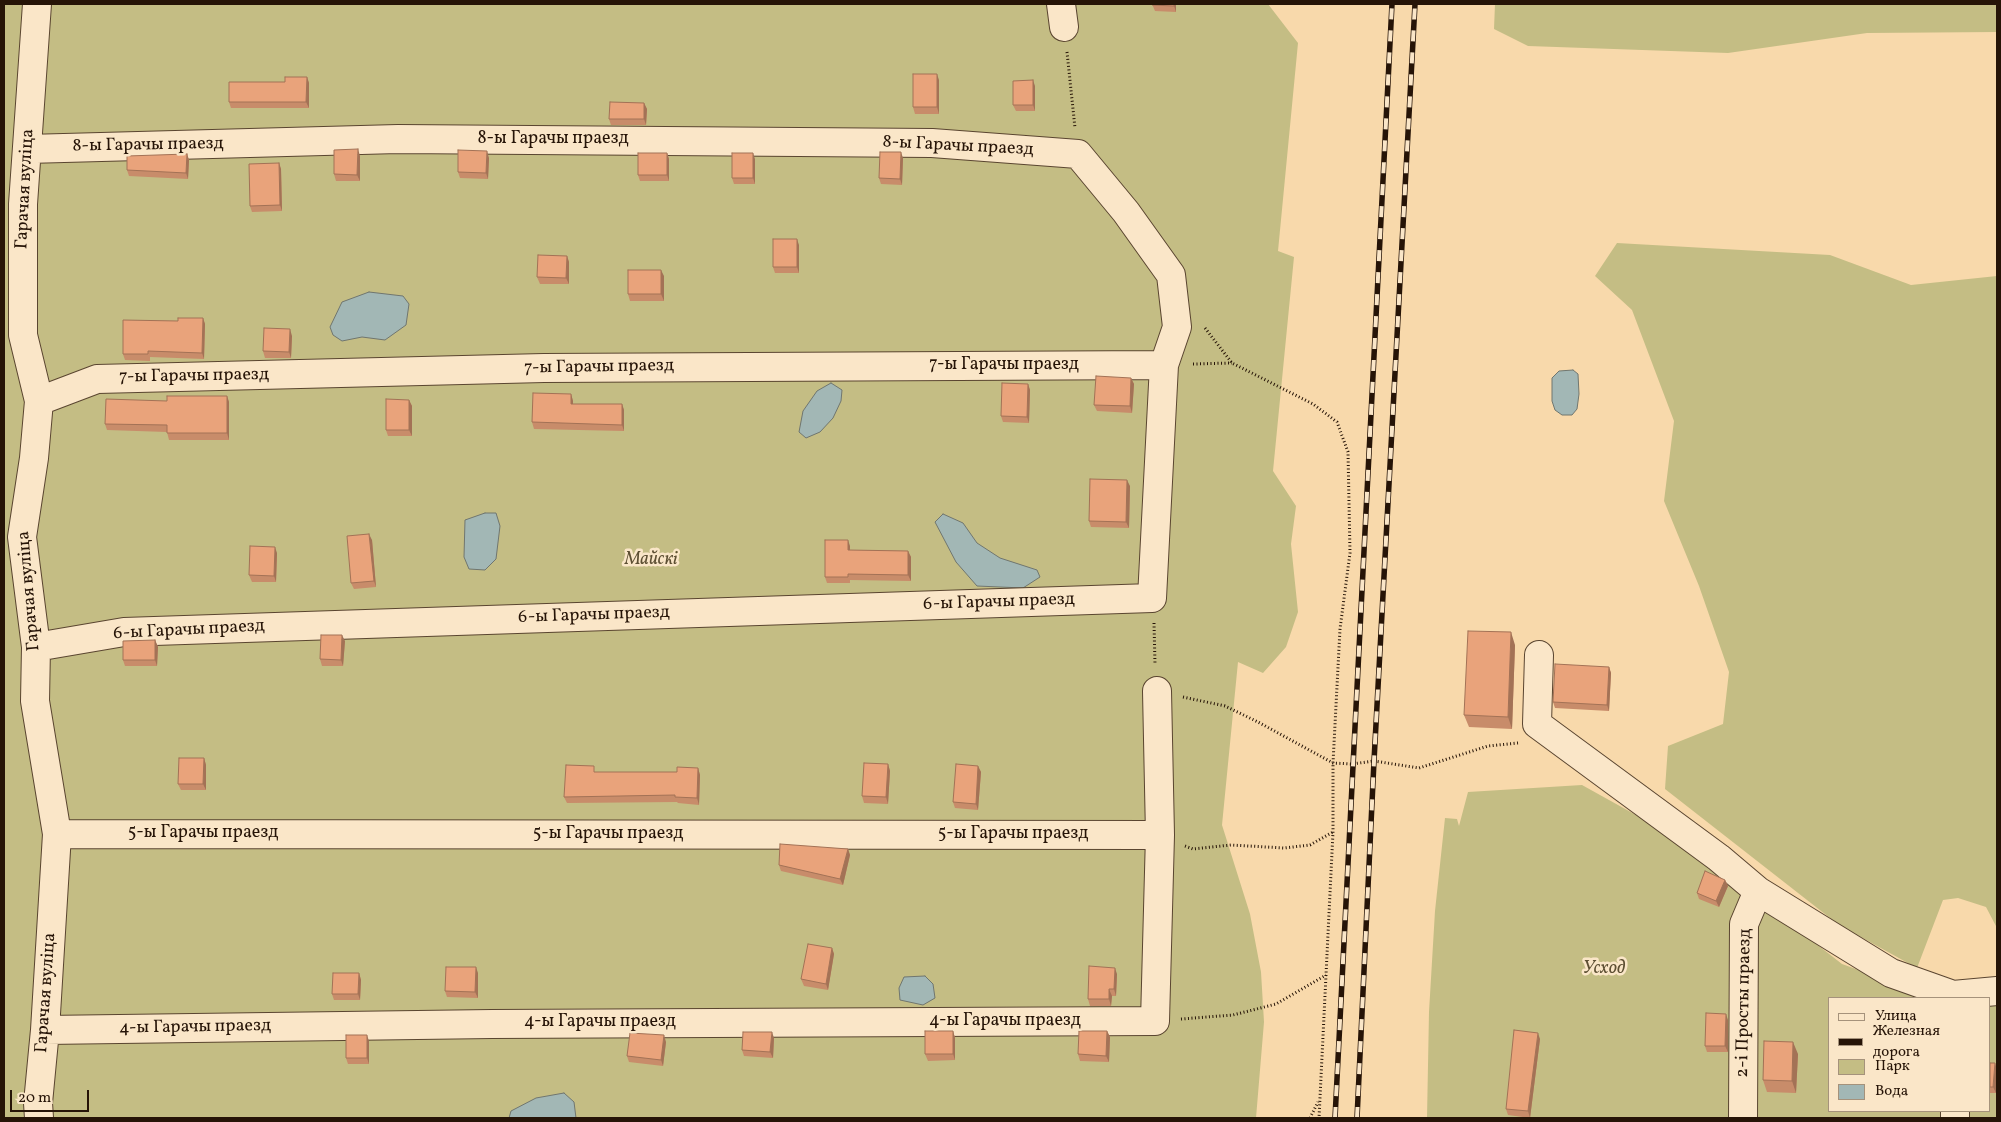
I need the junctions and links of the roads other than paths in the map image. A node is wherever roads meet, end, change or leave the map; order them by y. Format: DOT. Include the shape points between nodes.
graph roads {
  1 [pos="37,4"];
  2 [pos="27,149"];
  3 [pos="1164,365"];
  4 [pos="39,400"];
  5 [pos="13,531"];
  6 [pos="36,647"];
  7 [pos="1539,655"];
  8 [pos="1157,691"];
  9 [pos="57,834"];
  10 [pos="1160,835"];
  11 [pos="1758,891"];
  12 [pos="1997,991"];
  13 [pos="1953,997"];
  14 [pos="45,1030"];
  15 [pos="39,1118"];
  16 [pos="1743,1118"];
  1 -- 2 [label="street, Гарачая вуліца"];
  2 -- 3 [label="street, 8-ы Гарачы праезд" via="408,139 932,143 1078,154 1126,212 1171,275 1177,327"];
  2 -- 4 [label="street, Гарачая вуліца" via="23,204 23,336"];
  3 -- 4 [label="street, 7-ы Гарачы праезд" via="534,368 97,379"];
  3 -- 6 [label="street, 6-ы Гарачы праезд" via="1152,598 124,632"];
  4 -- 5 [label="street, Гарачая вуліца" via="34,458"];
  5 -- 6 [label="street, Гарачая вуліца"];
  6 -- 9 [label="street, Гарачая вуліца" via="35,700"];
  7 -- 11 [label="street" via="1537,724 1719,858"];
  8 -- 10 [label="street"];
  9 -- 10 [label="street, 5-ы Гарачы праезд"];
  9 -- 14 [label="street, Гарачая вуліца"];
  10 -- 14 [label="street, 4-ы Гарачы праезд" via="1155,1021"];
  11 -- 13 [label="street" via="1891,973"];
  11 -- 16 [label="street, 2-і Просты праезд" via="1744,924"];
  12 -- 13 [label="street"];
  14 -- 15 [label="street, Гарачая вуліца"];
}
